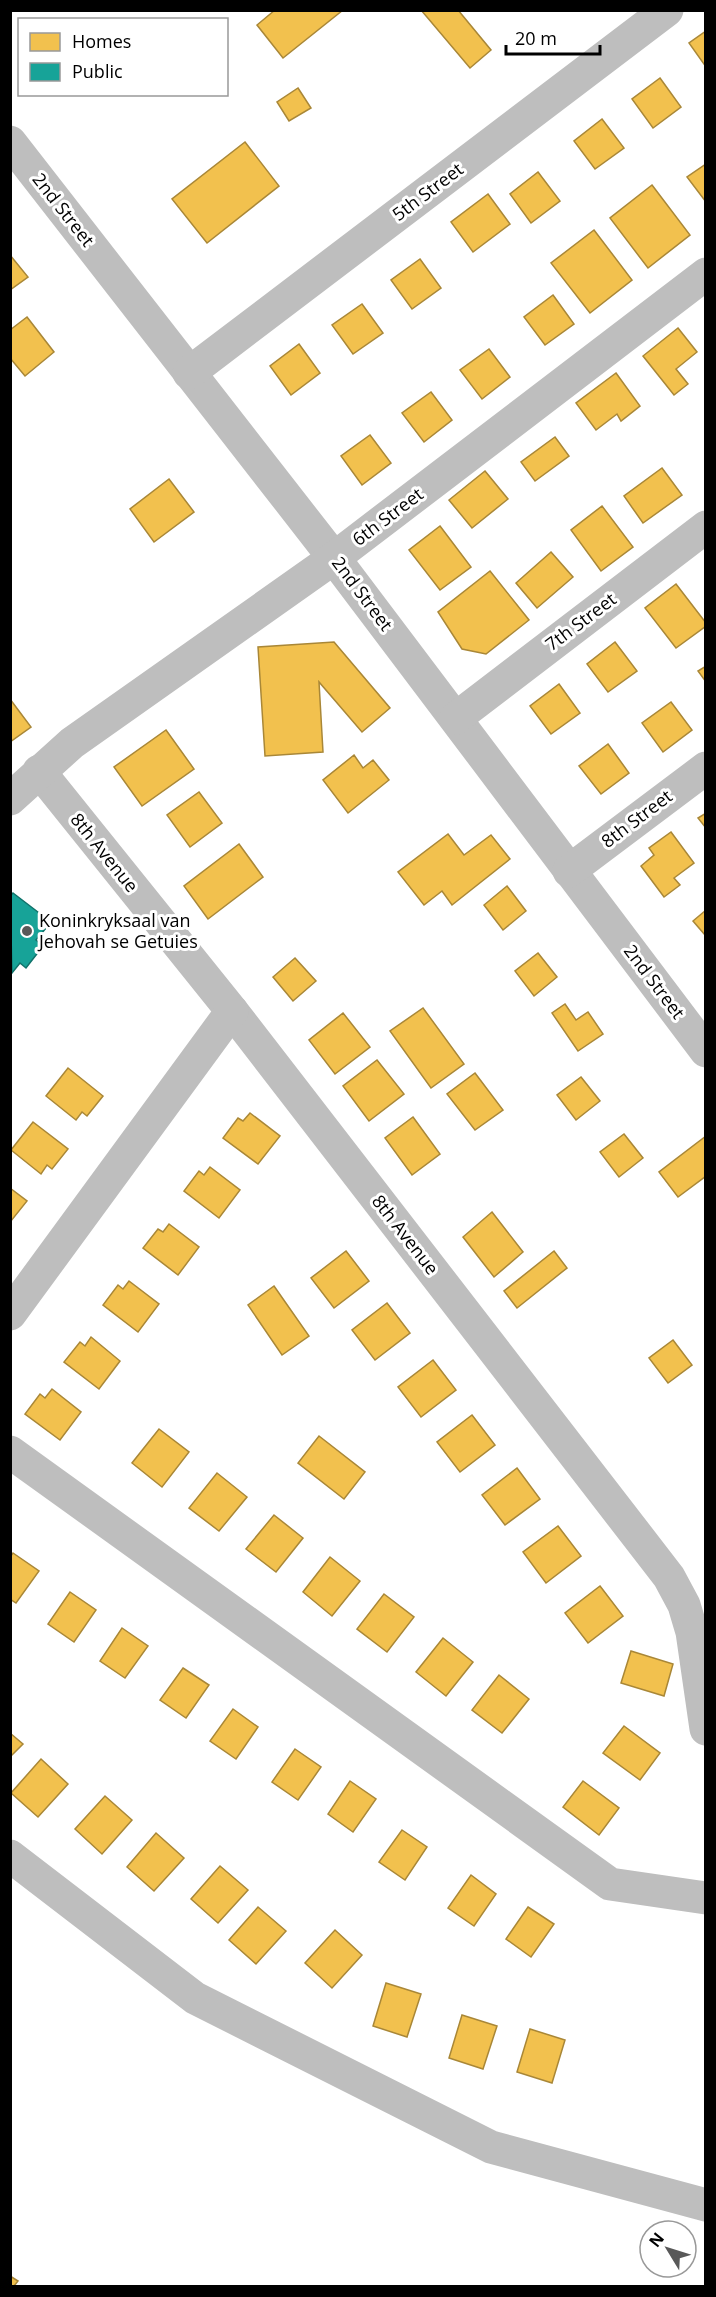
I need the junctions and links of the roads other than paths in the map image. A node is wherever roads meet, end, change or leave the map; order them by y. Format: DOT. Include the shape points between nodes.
graph roads {
  1 [pos="667,10"];
  2 [pos="10,142"];
  3 [pos="705,274"];
  4 [pos="189,373"];
  5 [pos="705,527"];
  6 [pos="334,558"];
  7 [pos="456,718"];
  8 [pos="705,768"];
  9 [pos="39,771"];
  10 [pos="10,799"];
  11 [pos="569,871"];
  12 [pos="232,1011"];
  13 [pos="702,1039"];
  14 [pos="10,1314"];
  15 [pos="10,1452"];
  16 [pos="705,1729"];
  17 [pos="10,1856"];
  18 [pos="705,1898"];
  19 [pos="705,2205"];
  1 -- 4 [label="street, 5th Street"];
  2 -- 4 [label="street, 2nd Street"];
  3 -- 6 [label="street, 6th Street"];
  4 -- 6 [label="street, 2nd Street"];
  5 -- 7 [label="street, 7th Street"];
  6 -- 7 [label="street, 2nd Street"];
  6 -- 9 [label="street, 6th Street" via="72,743"];
  7 -- 11 [label="street, 2nd Street"];
  8 -- 11 [label="street, 8th Street"];
  9 -- 10 [label="street, 6th Street"];
  9 -- 12 [label="street, 8th Avenue"];
  11 -- 13 [label="street, 2nd Street"];
  12 -- 14 [label="street"];
  12 -- 16 [label="street, 8th Avenue" via="669,1576 692,1632"];
  15 -- 18 [label="street" via="610,1884"];
  17 -- 19 [label="street" via="195,1998 491,2147"];
}
